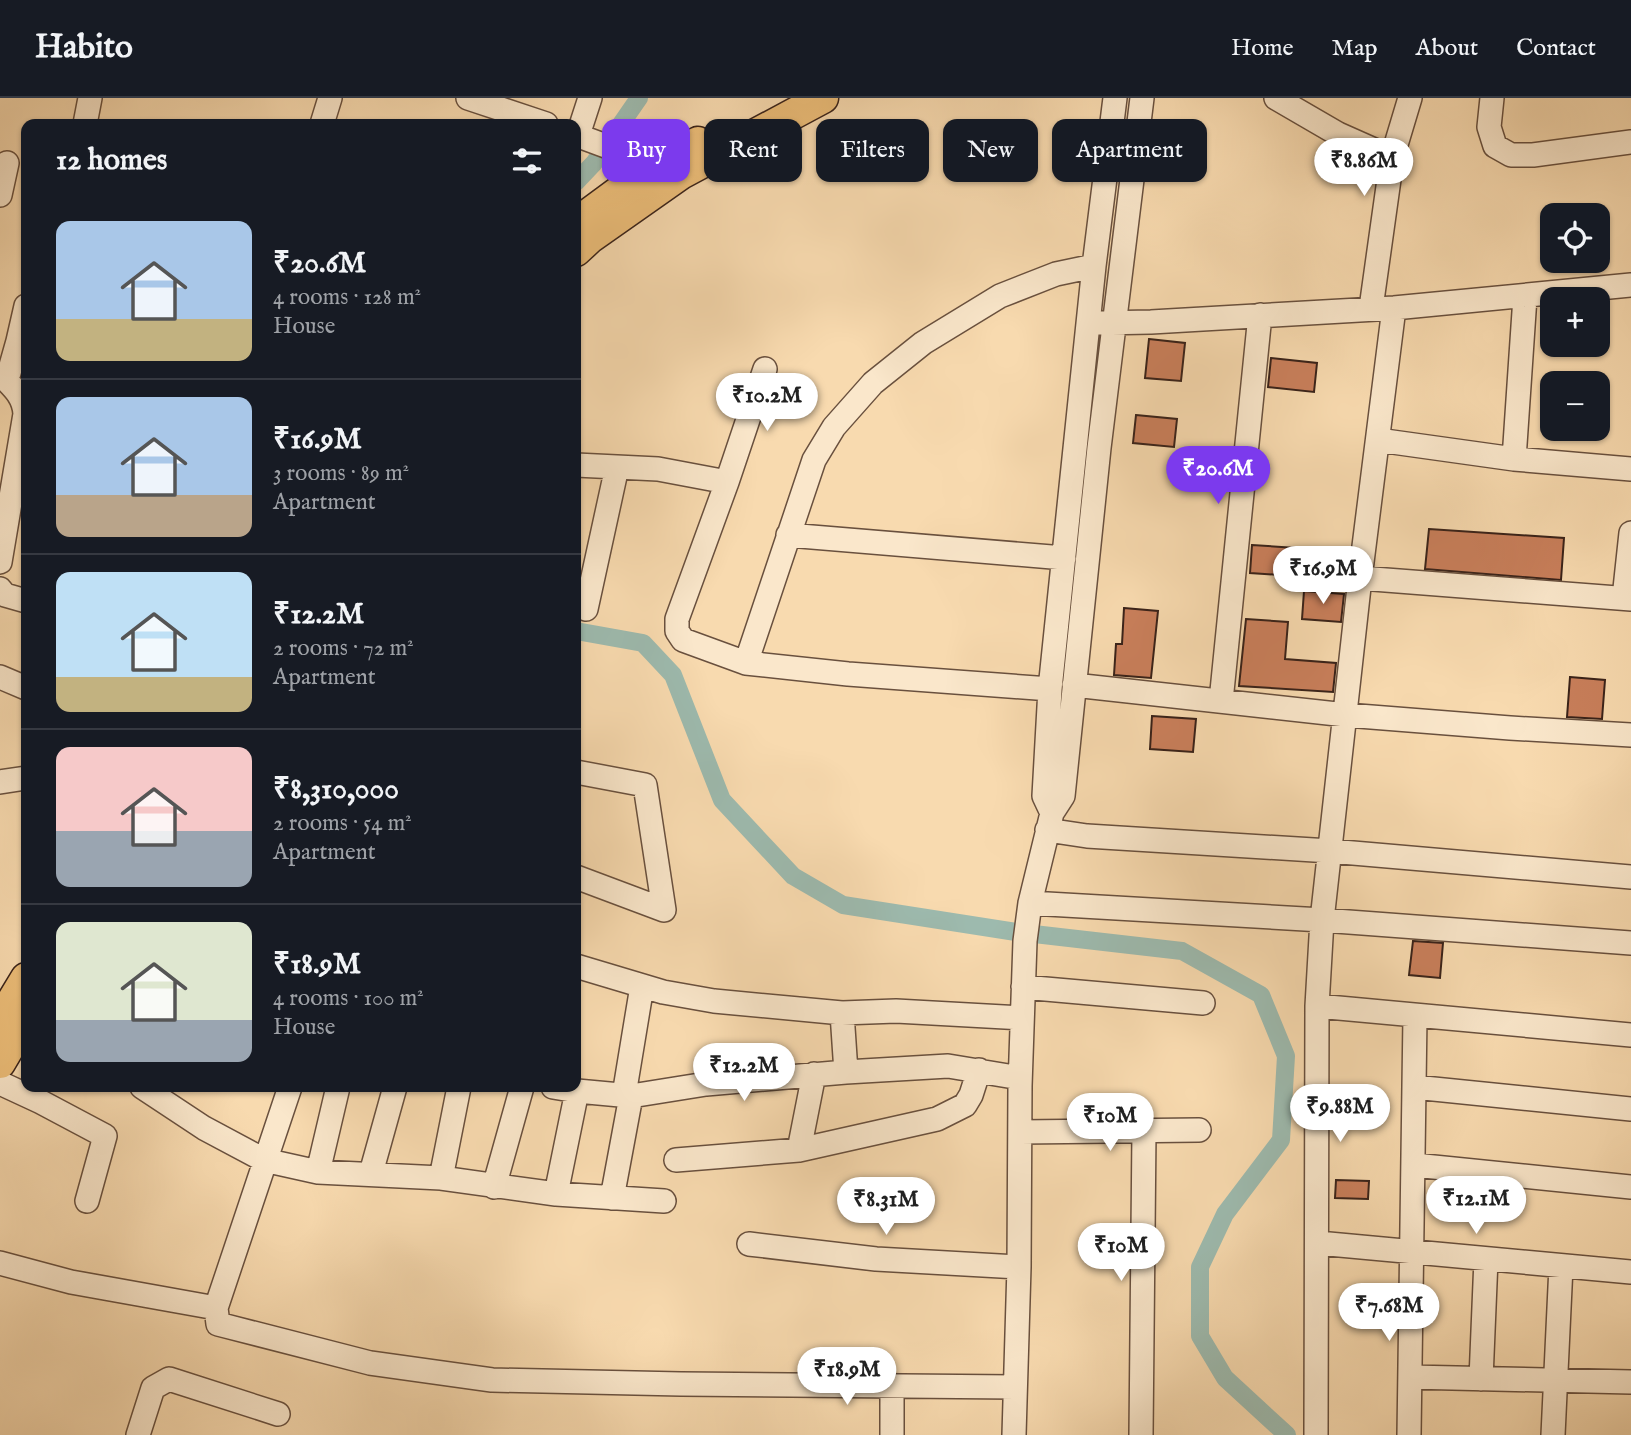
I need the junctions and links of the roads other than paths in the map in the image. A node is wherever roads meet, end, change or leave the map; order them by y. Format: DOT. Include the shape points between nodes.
graph roads {
  1 [pos="90,98"];
  2 [pos="330,98"];
  3 [pos="468,98"];
  4 [pos="590,98"];
  5 [pos="783,98"];
  6 [pos="823,98"];
  7 [pos="1115,98"];
  8 [pos="1142,98"];
  9 [pos="1276,98"];
  10 [pos="1410,98"];
  11 [pos="1492,98"];
  12 [pos="508,104"];
  13 [pos="86,119"];
  14 [pos="324,119"];
  15 [pos="536,119"];
  16 [pos="584,138"];
  17 [pos="1631,142"];
  18 [pos="602,145"];
  19 [pos="690,155"];
  20 [pos="1392,158"];
  21 [pos="690,159"];
  22 [pos="11,164"];
  23 [pos="646,182"];
  24 [pos="653,182"];
  25 [pos="0,195"];
  26 [pos="581,220"];
  27 [pos="581,246"];
  28 [pos="1094,266"];
  29 [pos="1631,285"];
  30 [pos="1525,297"];
  31 [pos="1382,308"];
  32 [pos="1260,315"];
  33 [pos="1089,323"];
  34 [pos="1115,323"];
  35 [pos="21,344"];
  36 [pos="765,369"];
  37 [pos="1,378"];
  38 [pos="21,399"];
  39 [pos="1378,440"];
  40 [pos="21,443"];
  41 [pos="1514,458"];
  42 [pos="581,465"];
  43 [pos="617,467"];
  44 [pos="1631,470"];
  45 [pos="727,482"];
  46 [pos="6,490"];
  47 [pos="1631,533"];
  48 [pos="788,535"];
  49 [pos="1064,558"];
  50 [pos="0,562"];
  51 [pos="1360,578"];
  52 [pos="0,589"];
  53 [pos="1627,599"];
  54 [pos="21,600"];
  55 [pos="586,609"];
  56 [pos="746,663"];
  57 [pos="0,677"];
  58 [pos="1074,685"];
  59 [pos="21,686"];
  60 [pos="1050,689"];
  61 [pos="1221,701"];
  62 [pos="1346,715"];
  63 [pos="1631,735"];
  64 [pos="581,773"];
  65 [pos="21,779"];
  66 [pos="0,782"];
  67 [pos="1049,821"];
  68 [pos="1330,851"];
  69 [pos="1631,877"];
  70 [pos="581,879"];
  71 [pos="1322,920"];
  72 [pos="1027,921"];
  73 [pos="1631,943"];
  74 [pos="581,968"];
  75 [pos="21,986"];
  76 [pos="642,986"];
  77 [pos="1023,988"];
  78 [pos="1203,1003"];
  79 [pos="1317,1006"];
  80 [pos="842,1013"];
  81 [pos="1415,1016"];
  82 [pos="1021,1018"];
  83 [pos="0,1021"];
  84 [pos="21,1027"];
  85 [pos="1631,1035"];
  86 [pos="0,1063"];
  87 [pos="979,1070"];
  88 [pos="845,1072"];
  89 [pos="814,1074"];
  90 [pos="1020,1078"];
  91 [pos="0,1083"];
  92 [pos="1414,1087"];
  93 [pos="581,1091"];
  94 [pos="150,1092"];
  95 [pos="288,1092"];
  96 [pos="337,1092"];
  97 [pos="394,1092"];
  98 [pos="458,1092"];
  99 [pos="521,1092"];
  100 [pos="577,1092"];
  101 [pos="627,1096"];
  102 [pos="1631,1109"];
  103 [pos="1199,1130"];
  104 [pos="1144,1131"];
  105 [pos="1021,1132"];
  106 [pos="799,1150"];
  107 [pos="264,1160"];
  108 [pos="676,1160"];
  109 [pos="1414,1165"];
  110 [pos="318,1172"];
  111 [pos="370,1173"];
  112 [pos="441,1178"];
  113 [pos="1631,1186"];
  114 [pos="494,1187"];
  115 [pos="556,1194"];
  116 [pos="612,1198"];
  117 [pos="664,1200"];
  118 [pos="87,1201"];
  119 [pos="1318,1243"];
  120 [pos="749,1244"];
  121 [pos="1413,1252"];
  122 [pos="1486,1259"];
  123 [pos="0,1263"];
  124 [pos="1561,1266"];
  125 [pos="1019,1267"];
  126 [pos="1631,1272"];
  127 [pos="216,1308"];
  128 [pos="1410,1377"];
  129 [pos="1481,1379"];
  130 [pos="1555,1380"];
  131 [pos="1631,1382"];
  132 [pos="892,1386"];
  133 [pos="1015,1387"];
  134 [pos="278,1414"];
  135 [pos="138,1435"];
  136 [pos="892,1435"];
  137 [pos="1014,1435"];
  138 [pos="1141,1435"];
  139 [pos="1316,1435"];
  140 [pos="1409,1435"];
  141 [pos="1553,1435"];
  1 -- 13 [label="street"];
  2 -- 14 [label="street"];
  3 -- 12 [label="street"];
  4 -- 16 [label="street"];
  5 -- 19 [label="main road"];
  6 -- 21 [label="main road"];
  7 -- 28 [label="street"];
  8 -- 34 [label="street"];
  9 -- 20 [label="street"];
  10 -- 20 [label="street"];
  11 -- 17 [label="street" via="1489,127 1495,146 1511,155"];
  12 -- 15 [label="street"];
  16 -- 18 [label="street"];
  20 -- 31 [label="street"];
  22 -- 25 [label="street"];
  23 -- 26 [label="main road"];
  24 -- 27 [label="main road"];
  28 -- 33 [label="street"];
  28 -- 48 [label="street" via="1056,274 1000,296 923,343 873,383 834,427 814,460"];
  29 -- 30 [label="street"];
  30 -- 31 [label="street"];
  30 -- 41 [label="street"];
  31 -- 32 [label="street"];
  31 -- 39 [label="street"];
  32 -- 34 [label="street"];
  32 -- 61 [label="street"];
  33 -- 34 [label="street"];
  33 -- 49 [label="street"];
  34 -- 58 [label="street"];
  35 -- 37 [label="street" via="9,373"];
  36 -- 45 [label="street"];
  37 -- 38 [label="street"];
  39 -- 41 [label="street"];
  39 -- 51 [label="street"];
  40 -- 46 [label="street"];
  41 -- 44 [label="street"];
  42 -- 43 [label="street"];
  43 -- 45 [label="street" via="658,469"];
  43 -- 55 [label="street"];
  45 -- 56 [label="street" via="677,619 677,631 683,640"];
  46 -- 50 [label="street"];
  47 -- 53 [label="street"];
  48 -- 49 [label="street"];
  48 -- 56 [label="street"];
  49 -- 60 [label="street"];
  51 -- 53 [label="street"];
  51 -- 62 [label="street"];
  52 -- 54 [label="street"];
  56 -- 60 [label="street"];
  57 -- 59 [label="street"];
  58 -- 61 [label="street"];
  58 -- 67 [label="street" via="1063,796"];
  60 -- 67 [label="street" via="1044,796"];
  61 -- 62 [label="street"];
  62 -- 63 [label="street"];
  62 -- 68 [label="street"];
  64 -- 70 [label="street" via="645,785 664,910"];
  65 -- 66 [label="street"];
  67 -- 68 [label="street" via="1087,836"];
  67 -- 72 [label="street"];
  68 -- 69 [label="street"];
  68 -- 71 [label="street"];
  71 -- 72 [label="street"];
  71 -- 73 [label="street"];
  71 -- 79 [label="street"];
  72 -- 77 [label="street"];
  74 -- 76 [label="street"];
  75 -- 83 [label="main road"];
  76 -- 80 [label="street" via="714,1001"];
  76 -- 101 [label="street"];
  77 -- 78 [label="street"];
  77 -- 82 [label="street"];
  79 -- 81 [label="street"];
  79 -- 119 [label="street"];
  80 -- 82 [label="street" via="896,1010"];
  80 -- 88 [label="street"];
  81 -- 85 [label="street"];
  81 -- 92 [label="street"];
  82 -- 90 [label="street"];
  84 -- 86 [label="main road"];
  87 -- 88 [label="street" via="948,1066"];
  87 -- 90 [label="street"];
  87 -- 106 [label="street" via="965,1105 946,1115"];
  88 -- 89 [label="street"];
  89 -- 101 [label="street"];
  89 -- 106 [label="street"];
  90 -- 105 [label="street"];
  91 -- 118 [label="street" via="105,1136"];
  92 -- 102 [label="street"];
  92 -- 109 [label="street"];
  93 -- 101 [label="street"];
  94 -- 107 [label="street"];
  95 -- 107 [label="street"];
  96 -- 110 [label="street"];
  97 -- 111 [label="street"];
  98 -- 112 [label="street"];
  99 -- 114 [label="street"];
  100 -- 115 [label="street"];
  101 -- 116 [label="street"];
  103 -- 104 [label="street"];
  104 -- 105 [label="street"];
  104 -- 138 [label="street"];
  105 -- 125 [label="street"];
  106 -- 108 [label="street"];
  107 -- 110 [label="street"];
  107 -- 127 [label="street"];
  109 -- 113 [label="street"];
  109 -- 121 [label="street"];
  110 -- 111 [label="street"];
  111 -- 112 [label="street"];
  112 -- 114 [label="street"];
  114 -- 115 [label="street"];
  115 -- 116 [label="street"];
  116 -- 117 [label="street"];
  119 -- 121 [label="street"];
  119 -- 139 [label="street"];
  120 -- 125 [label="street" via="876,1259"];
  121 -- 122 [label="street"];
  121 -- 128 [label="street"];
  122 -- 124 [label="street"];
  122 -- 129 [label="street"];
  123 -- 127 [label="street" via="71,1282"];
  124 -- 126 [label="street"];
  124 -- 130 [label="street"];
  125 -- 133 [label="street"];
  127 -- 132 [label="street" via="216,1320 224,1326 370,1363 453,1376"];
  128 -- 129 [label="street"];
  128 -- 140 [label="street"];
  129 -- 130 [label="street"];
  130 -- 131 [label="street"];
  130 -- 141 [label="street"];
  132 -- 133 [label="street"];
  132 -- 136 [label="street"];
  133 -- 137 [label="street"];
  134 -- 135 [label="street" via="169,1379 153,1388"];
}
